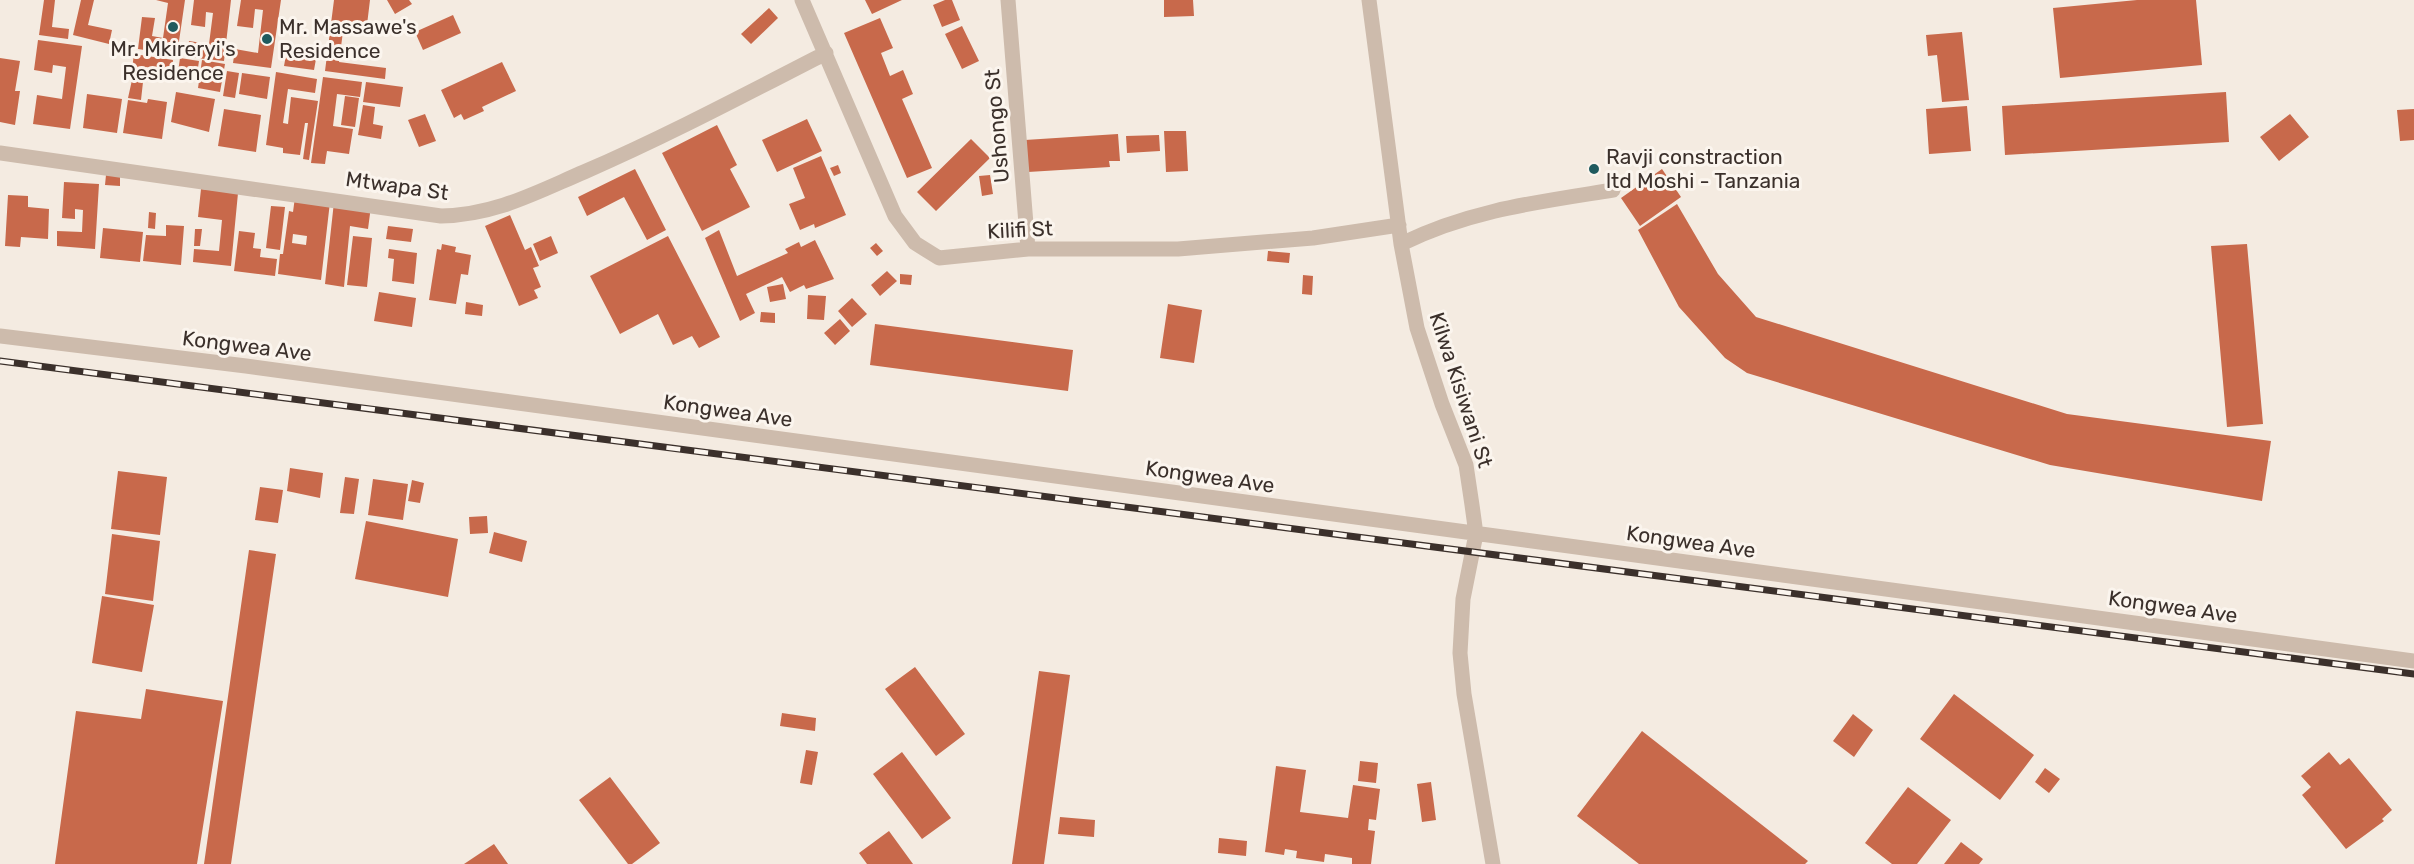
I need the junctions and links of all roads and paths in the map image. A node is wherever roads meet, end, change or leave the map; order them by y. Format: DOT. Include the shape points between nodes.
graph roads {
  1 [pos="802,0"];
  2 [pos="1008,0"];
  3 [pos="1369,0"];
  4 [pos="826,53"];
  5 [pos="0,153"];
  6 [pos="1613,190"];
  7 [pos="1399,225"];
  8 [pos="1401,244"];
  9 [pos="1028,249"];
  10 [pos="0,336"];
  11 [pos="1476,534"];
  12 [pos="2414,661"];
  13 [pos="1492,864"];
  1 -- 4 [label="street, Kilifi St"];
  2 -- 9 [label="street, Ushongo St"];
  3 -- 7 [label="street, Kilwa Kisiwani St"];
  4 -- 5 [label="street, Mtwapa St" via="655,141 498,209 470,215 441,216"];
  4 -- 9 [label="street, Kilifi St" via="895,216 915,243 939,258"];
  6 -- 8 [label="street" via="1515,205 1437,226"];
  7 -- 8 [label="street, Kilwa Kisiwani St"];
  7 -- 9 [label="street, Kilifi St" via="1313,238 1178,249"];
  8 -- 11 [label="street, Kilwa Kisiwani St" via="1417,328 1466,465"];
  10 -- 11 [label="street, Kongwea Ave"];
  11 -- 12 [label="street, Kongwea Ave"];
  11 -- 13 [label="street, Kilwa Kisiwani St" via="1463,599 1460,653"];
}
